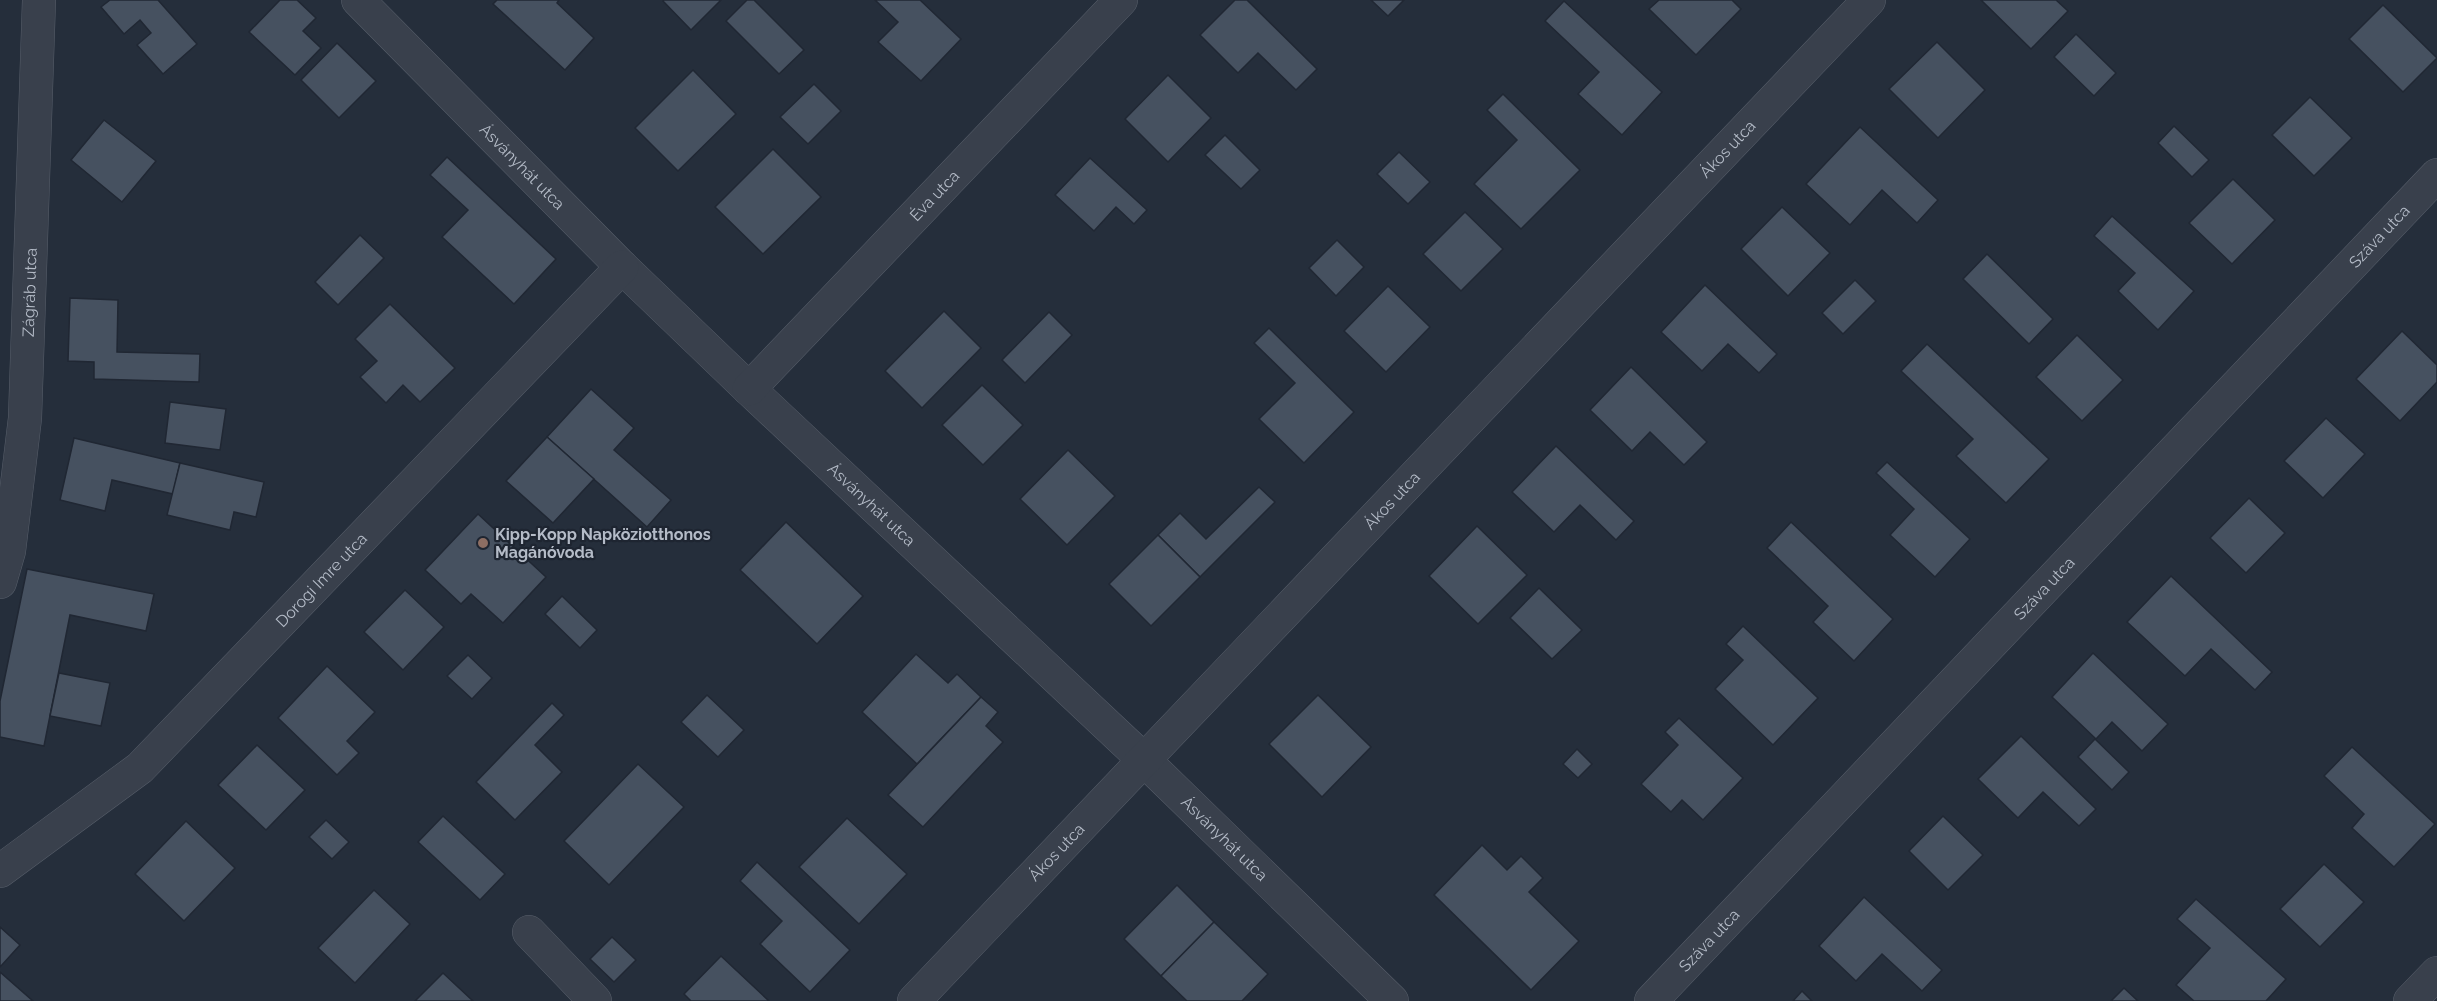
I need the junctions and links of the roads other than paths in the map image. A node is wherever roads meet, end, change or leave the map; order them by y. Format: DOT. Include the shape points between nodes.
graph roads {
  1 [pos="39,0"];
  2 [pos="1121,0"];
  3 [pos="1869,0"];
  4 [pos="377,6"];
  5 [pos="2437,175"];
  6 [pos="622,267"];
  7 [pos="748,389"];
  8 [pos="3,562"];
  9 [pos="1143,759"];
  10 [pos="0,871"];
  11 [pos="528,932"];
  12 [pos="2437,973"];
  13 [pos="595,1001"];
  14 [pos="914,1001"];
  15 [pos="1392,1001"];
  16 [pos="1651,1001"];
  17 [pos="2410,1001"];
  1 -- 8 [label="street, Zágráb utca" via="25,418"];
  2 -- 7 [label="street, Éva utca"];
  3 -- 9 [label="street, Ákos utca"];
  4 -- 6 [label="street, Ásványhát utca"];
  5 -- 16 [label="street, Száva utca"];
  6 -- 7 [label="street, Ásványhát utca"];
  6 -- 10 [label="street, Dorogi Imre utca" via="140,768"];
  7 -- 9 [label="street, Ásványhát utca"];
  9 -- 14 [label="street, Ákos utca"];
  9 -- 15 [label="street, Ásványhát utca"];
  11 -- 13 [label="street"];
  12 -- 17 [label="street"];
}
